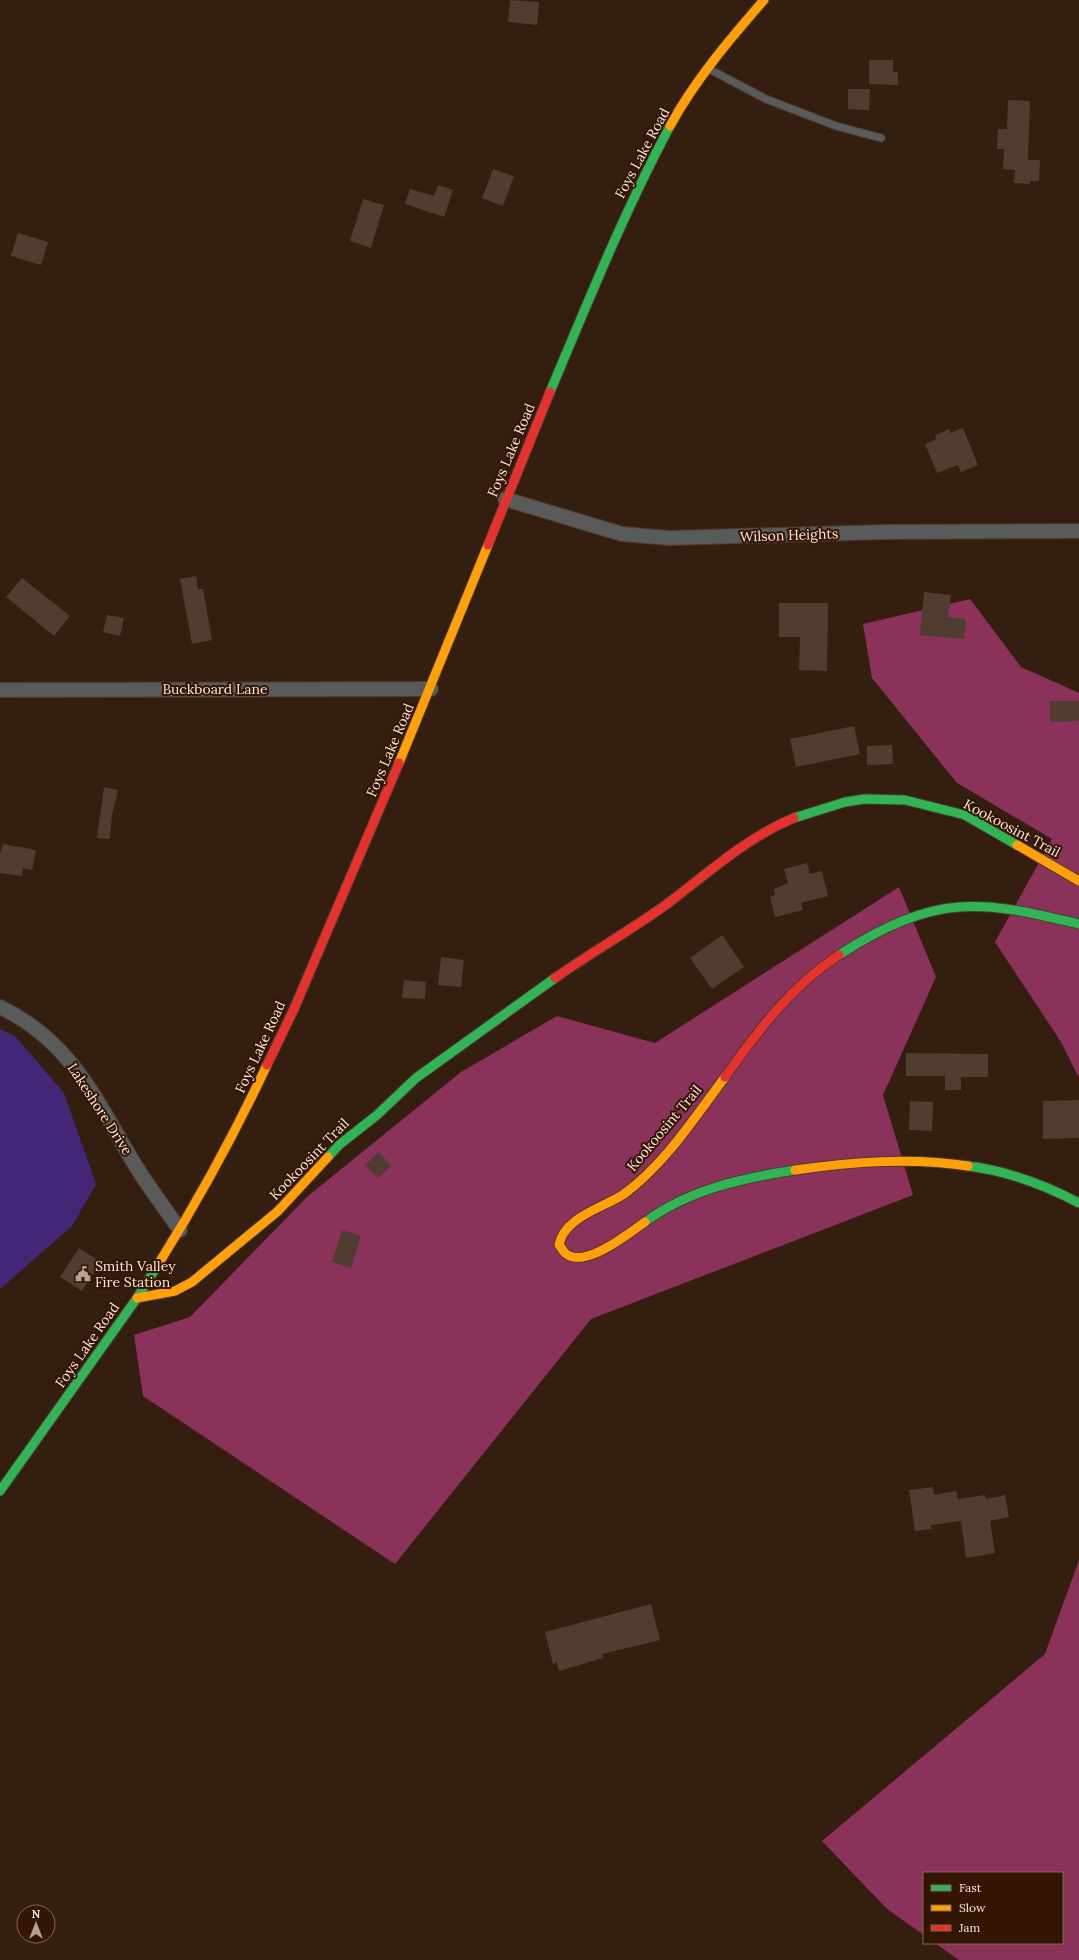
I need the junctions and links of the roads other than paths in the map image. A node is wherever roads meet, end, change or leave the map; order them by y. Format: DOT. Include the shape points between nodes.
graph roads {
  1 [pos="764,0"];
  2 [pos="708,68"];
  3 [pos="881,138"];
  4 [pos="505,499"];
  5 [pos="1079,531"];
  6 [pos="431,689"];
  7 [pos="0,690"];
  8 [pos="1079,880"];
  9 [pos="1079,924"];
  10 [pos="0,1007"];
  11 [pos="1079,1203"];
  12 [pos="180,1230"];
  13 [pos="137,1298"];
  14 [pos="0,1491"];
  1 -- 2 [label="street, Foys Lake Road"];
  2 -- 3 [label="lane" via="766,99 836,126"];
  2 -- 4 [label="street, Foys Lake Road" via="673,121 646,171"];
  4 -- 5 [label="street, Wilson Heights" via="622,534 670,538 885,532"];
  4 -- 6 [label="street, Foys Lake Road"];
  6 -- 7 [label="street, Buckboard Lane"];
  6 -- 12 [label="street, Foys Lake Road" via="267,1067 214,1171"];
  8 -- 13 [label="street, Kookoosint Trail" via="965,815 905,800 865,799 845,802 780,824 718,864 667,904 598,952 568,969 416,1078 377,1115 339,1145 278,1211 192,1282 175,1291"];
  9 -- 11 [label="street, Kookoosint Trail" via="1027,912 986,907 958,907 930,912 901,922 845,951 795,989 774,1012 679,1137 645,1175 619,1197 569,1226 562,1233 560,1242 562,1251 568,1256 579,1258 602,1250 656,1214 708,1190 784,1171 851,1163 901,1160 984,1167 1040,1184"];
  10 -- 12 [label="street, Lakeshore Drive" via="44,1034 78,1071 138,1169"];
  12 -- 13 [label="street, Foys Lake Road"];
  13 -- 14 [label="street, Foys Lake Road"];
}
